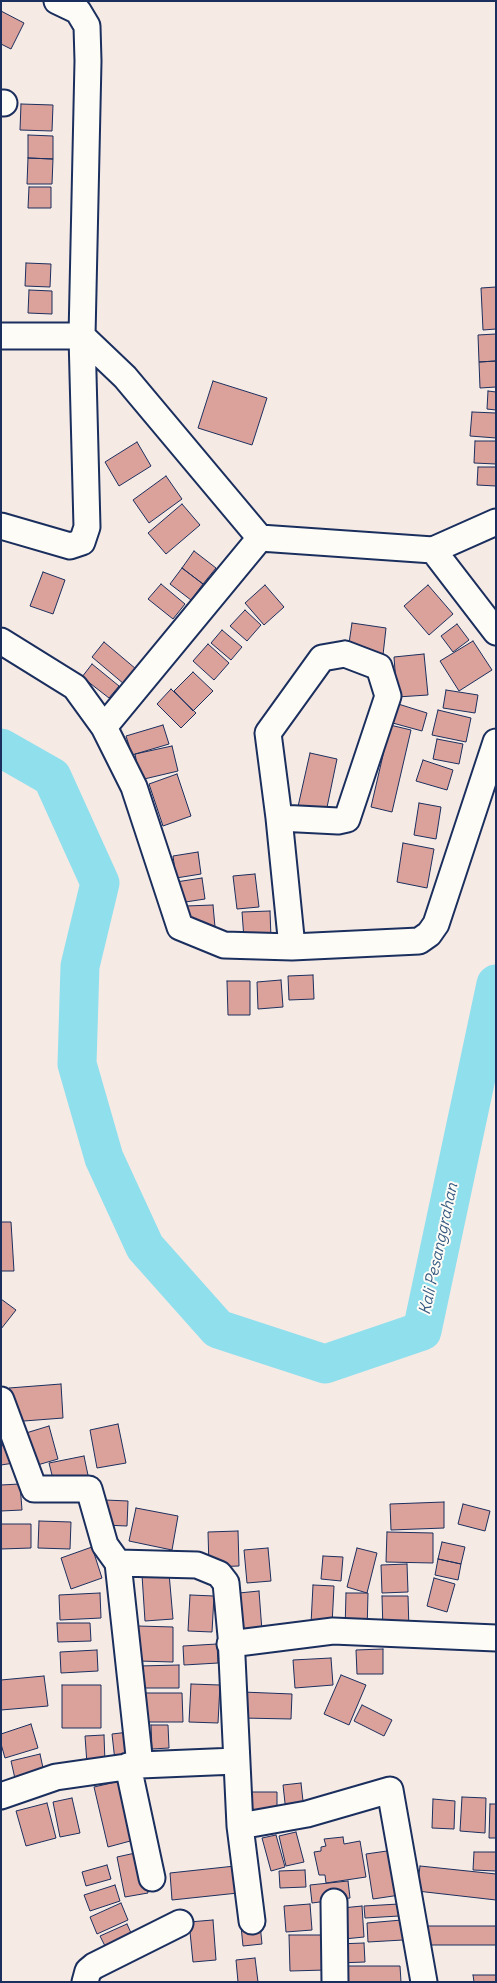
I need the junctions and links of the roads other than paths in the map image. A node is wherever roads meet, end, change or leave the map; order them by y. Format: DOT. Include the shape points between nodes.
graph roads {
  1 [pos="57,1"];
  2 [pos="1,336"];
  3 [pos="82,336"];
  4 [pos="496,522"];
  5 [pos="1,526"];
  6 [pos="260,538"];
  7 [pos="433,550"];
  8 [pos="496,632"];
  9 [pos="1,641"];
  10 [pos="104,727"];
  11 [pos="496,742"];
  12 [pos="279,818"];
  13 [pos="292,948"];
  14 [pos="1,1400"];
  15 [pos="118,1563"];
  16 [pos="496,1638"];
  17 [pos="230,1644"];
  18 [pos="236,1761"];
  19 [pos="134,1765"];
  20 [pos="1,1796"];
  21 [pos="240,1826"];
  22 [pos="152,1878"];
  23 [pos="334,1902"];
  24 [pos="252,1921"];
  25 [pos="180,1923"];
  26 [pos="85,1982"];
  27 [pos="335,1982"];
  28 [pos="424,1982"];
  1 -- 3 [label="street" via="78,11 87,26"];
  2 -- 3 [label="street"];
  3 -- 5 [label="street" via="87,527 82,542 70,546"];
  3 -- 6 [label="street" via="124,376"];
  4 -- 7 [label="street"];
  6 -- 7 [label="street"];
  6 -- 10 [label="street"];
  7 -- 8 [label="street"];
  9 -- 10 [label="street" via="76,687"];
  10 -- 13 [label="street" via="134,787 180,927 224,945"];
  11 -- 13 [label="street" via="436,924 428,934 418,941"];
  12 -- 12 [label="street" via="347,819 388,696 379,667 345,654 322,658 268,733"];
  12 -- 13 [label="street"];
  14 -- 15 [label="street" via="34,1489 89,1489 105,1545"];
  15 -- 17 [label="street" via="198,1565 219,1574 226,1583"];
  15 -- 19 [label="street"];
  16 -- 17 [label="street" via="333,1631"];
  17 -- 18 [label="street"];
  18 -- 19 [label="street"];
  18 -- 21 [label="street"];
  19 -- 20 [label="street" via="56,1777"];
  19 -- 22 [label="street"];
  21 -- 24 [label="street"];
  21 -- 28 [label="street" via="307,1814 390,1790"];
  23 -- 27 [label="street"];
  25 -- 26 [label="street" via="94,1966 88,1971"];
}
